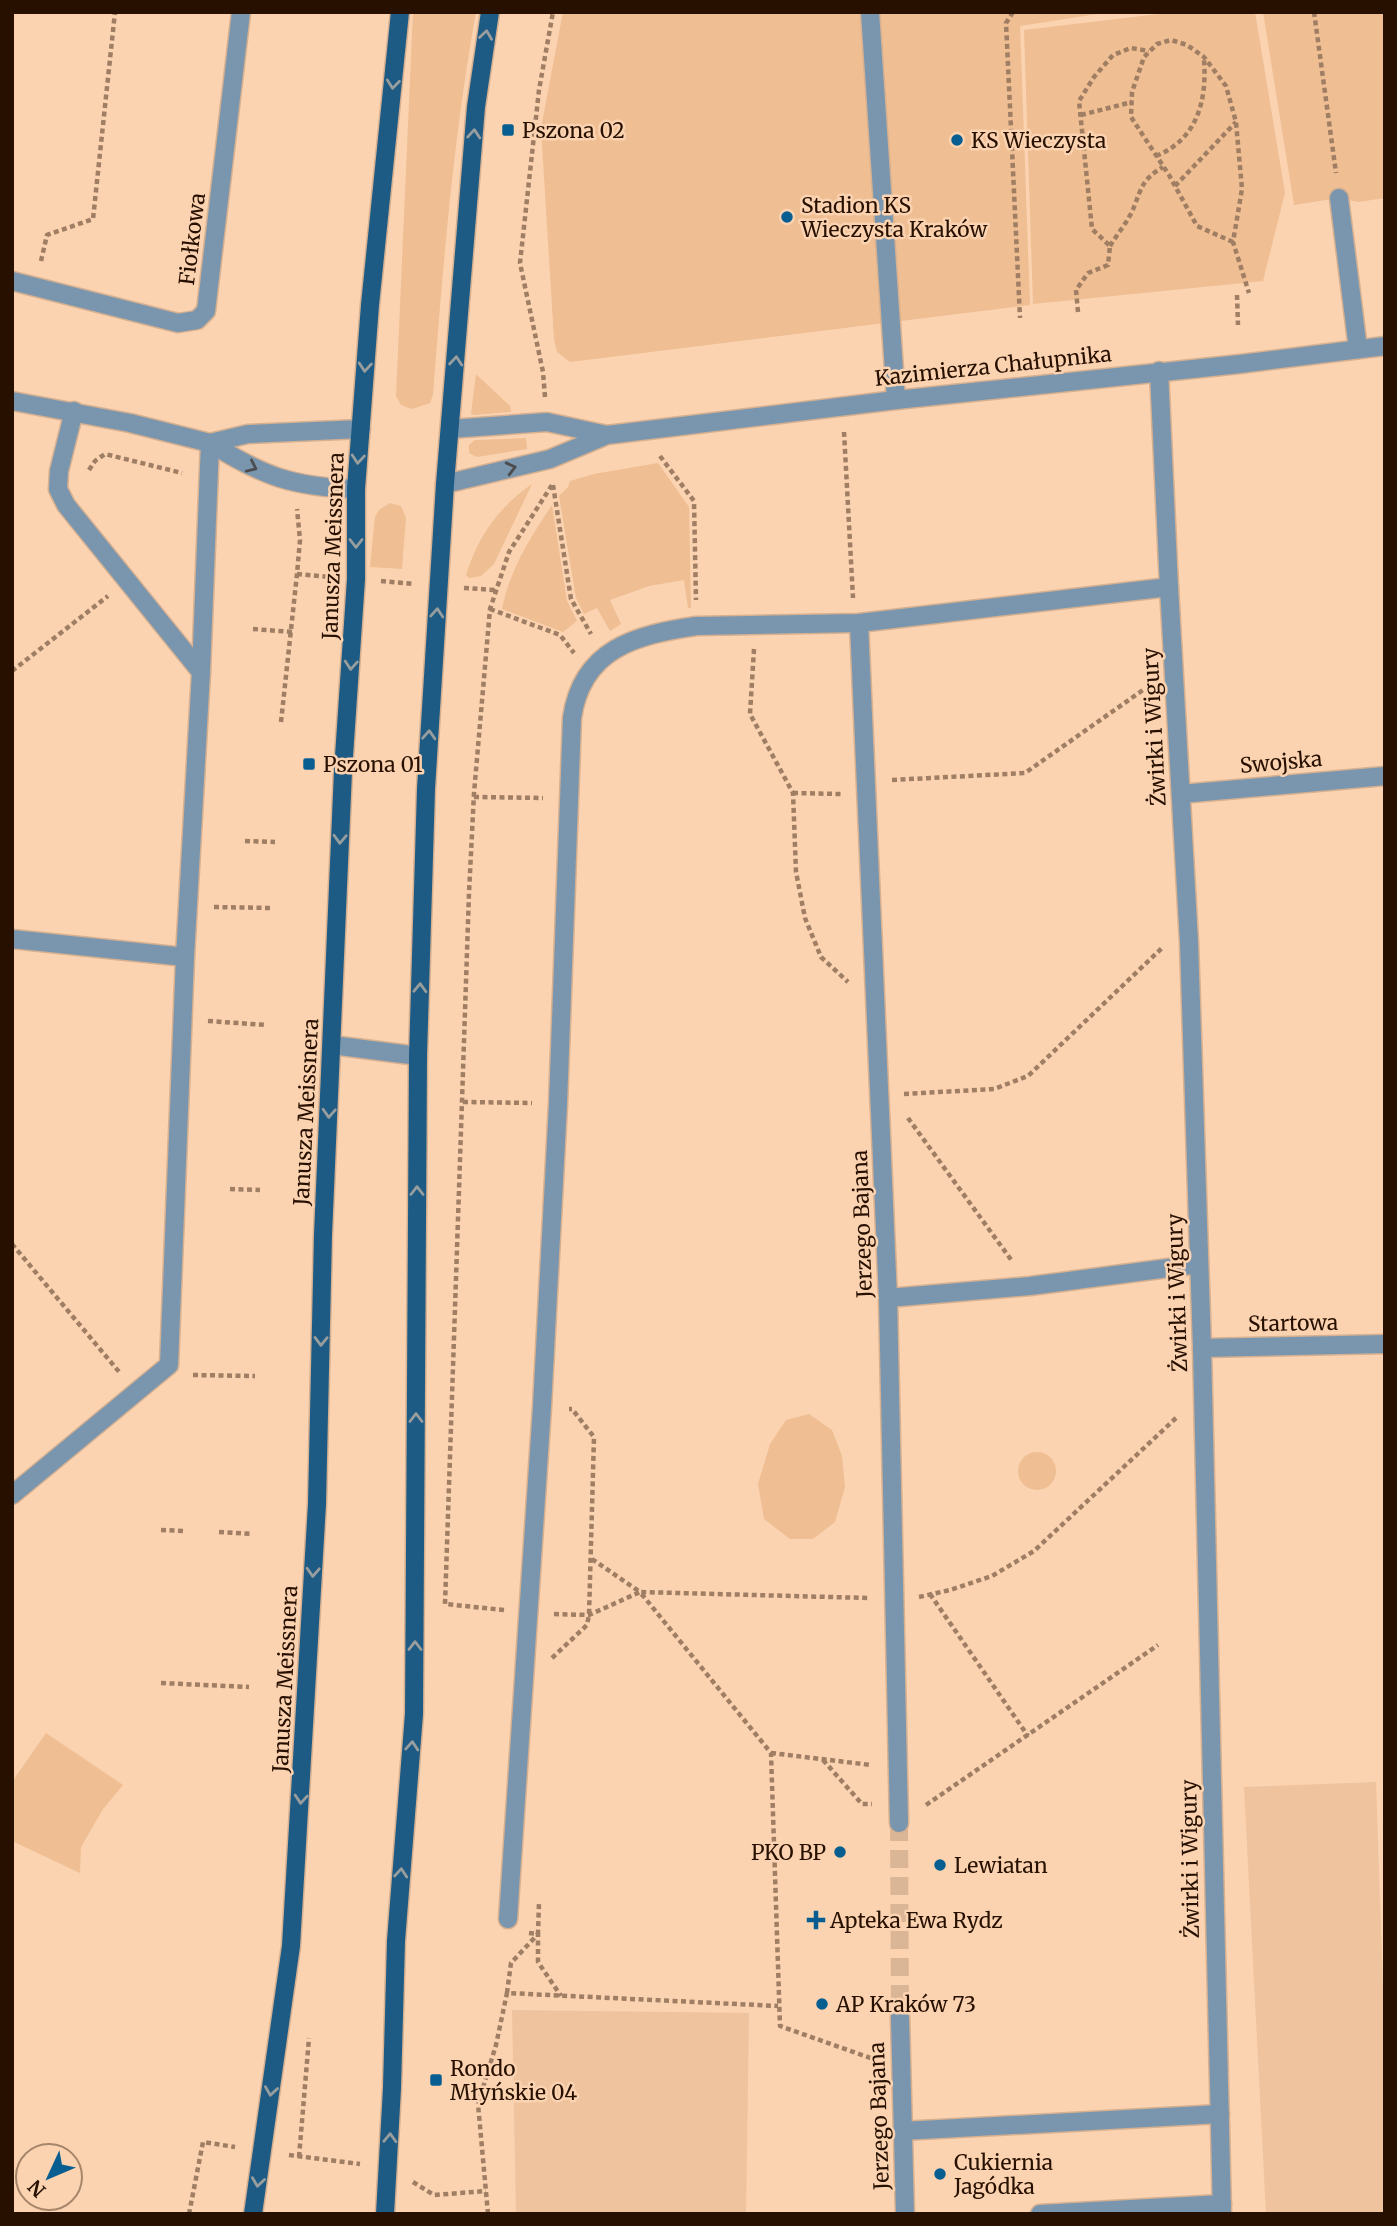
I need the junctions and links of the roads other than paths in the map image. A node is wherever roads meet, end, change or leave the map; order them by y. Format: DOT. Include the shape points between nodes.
graph roads {
  1 [pos="241,12"];
  2 [pos="401,12"];
  3 [pos="490,12"];
  4 [pos="870,12"];
  5 [pos="1339,198"];
  6 [pos="12,281"];
  7 [pos="1385,346"];
  8 [pos="1358,349"];
  9 [pos="1159,371"];
  10 [pos="896,400"];
  11 [pos="12,401"];
  12 [pos="74,411"];
  13 [pos="360,429"];
  14 [pos="450,429"];
  15 [pos="607,435"];
  16 [pos="210,443"];
  17 [pos="445,484"];
  18 [pos="356,489"];
  19 [pos="1169,587"];
  20 [pos="857,624"];
  21 [pos="201,672"];
  22 [pos="1385,776"];
  23 [pos="1181,794"];
  24 [pos="12,939"];
  25 [pos="186,957"];
  26 [pos="332,1045"];
  27 [pos="418,1056"];
  28 [pos="1199,1264"];
  29 [pos="888,1298"];
  30 [pos="1385,1344"];
  31 [pos="1202,1348"];
  32 [pos="12,1495"];
  33 [pos="899,1823"];
  34 [pos="508,1919"];
  35 [pos="900,2017"];
  36 [pos="1220,2114"];
  37 [pos="902,2131"];
  38 [pos="1222,2209"];
  39 [pos="253,2214"];
  40 [pos="385,2214"];
  41 [pos="905,2214"];
  42 [pos="1040,2214"];
  1 -- 6 [label="street, Fiołkowa" via="206,311 197,320 178,323"];
  2 -- 13 [label="main road, Janusza Meissnera, one-way"];
  14 -- 3 [label="main road, one-way" via="476,107"];
  4 -- 10 [label="street"];
  5 -- 8 [label="street"];
  7 -- 8 [label="street, Kazimierza Chałupnika"];
  8 -- 9 [label="street, Kazimierza Chałupnika"];
  9 -- 10 [label="street, Kazimierza Chałupnika"];
  9 -- 19 [label="street, Żwirki i Wigury"];
  10 -- 15 [label="street, Kazimierza Chałupnika"];
  11 -- 12 [label="street"];
  12 -- 16 [label="street"];
  12 -- 21 [label="street" via="58,489 66,505"];
  13 -- 16 [label="street" via="248,434"];
  13 -- 18 [label="main road, Janusza Meissnera, one-way"];
  14 -- 15 [label="street, Kazimierza Chałupnika" via="547,422"];
  14 -- 17 [label="main road"];
  17 -- 15 [label="street, Kazimierza Chałupnika, one-way" via="550,459"];
  16 -- 18 [label="street, one-way" via="250,468 298,485"];
  16 -- 21 [label="street"];
  27 -- 17 [label="main road, one-way" via="426,789"];
  18 -- 26 [label="main road, Janusza Meissnera, one-way" via="356,587"];
  19 -- 20 [label="street"];
  19 -- 23 [label="street, Żwirki i Wigury"];
  20 -- 29 [label="street, Jerzego Bajana" via="876,1009 885,1094"];
  20 -- 34 [label="street" via="696,626 642,637 603,656 589,671 575,702 542,1407"];
  21 -- 25 [label="street"];
  22 -- 23 [label="street, Swojska"];
  23 -- 28 [label="street, Żwirki i Wigury"];
  24 -- 25 [label="street"];
  25 -- 32 [label="street" via="169,1365"];
  26 -- 27 [label="street"];
  26 -- 39 [label="main road, Janusza Meissnera, one-way" via="317,1504 291,1946"];
  40 -- 27 [label="main road, one-way" via="396,1941 414,1714"];
  28 -- 29 [label="street" via="1030,1286"];
  28 -- 31 [label="street, Żwirki i Wigury"];
  29 -- 33 [label="street, Jerzego Bajana"];
  30 -- 31 [label="street, Startowa"];
  31 -- 36 [label="street, Żwirki i Wigury"];
  35 -- 37 [label="street, Jerzego Bajana"];
  36 -- 37 [label="street"];
  36 -- 38 [label="street, Żwirki i Wigury"];
  37 -- 41 [label="street, Jerzego Bajana"];
  38 -- 42 [label="street"];
}
